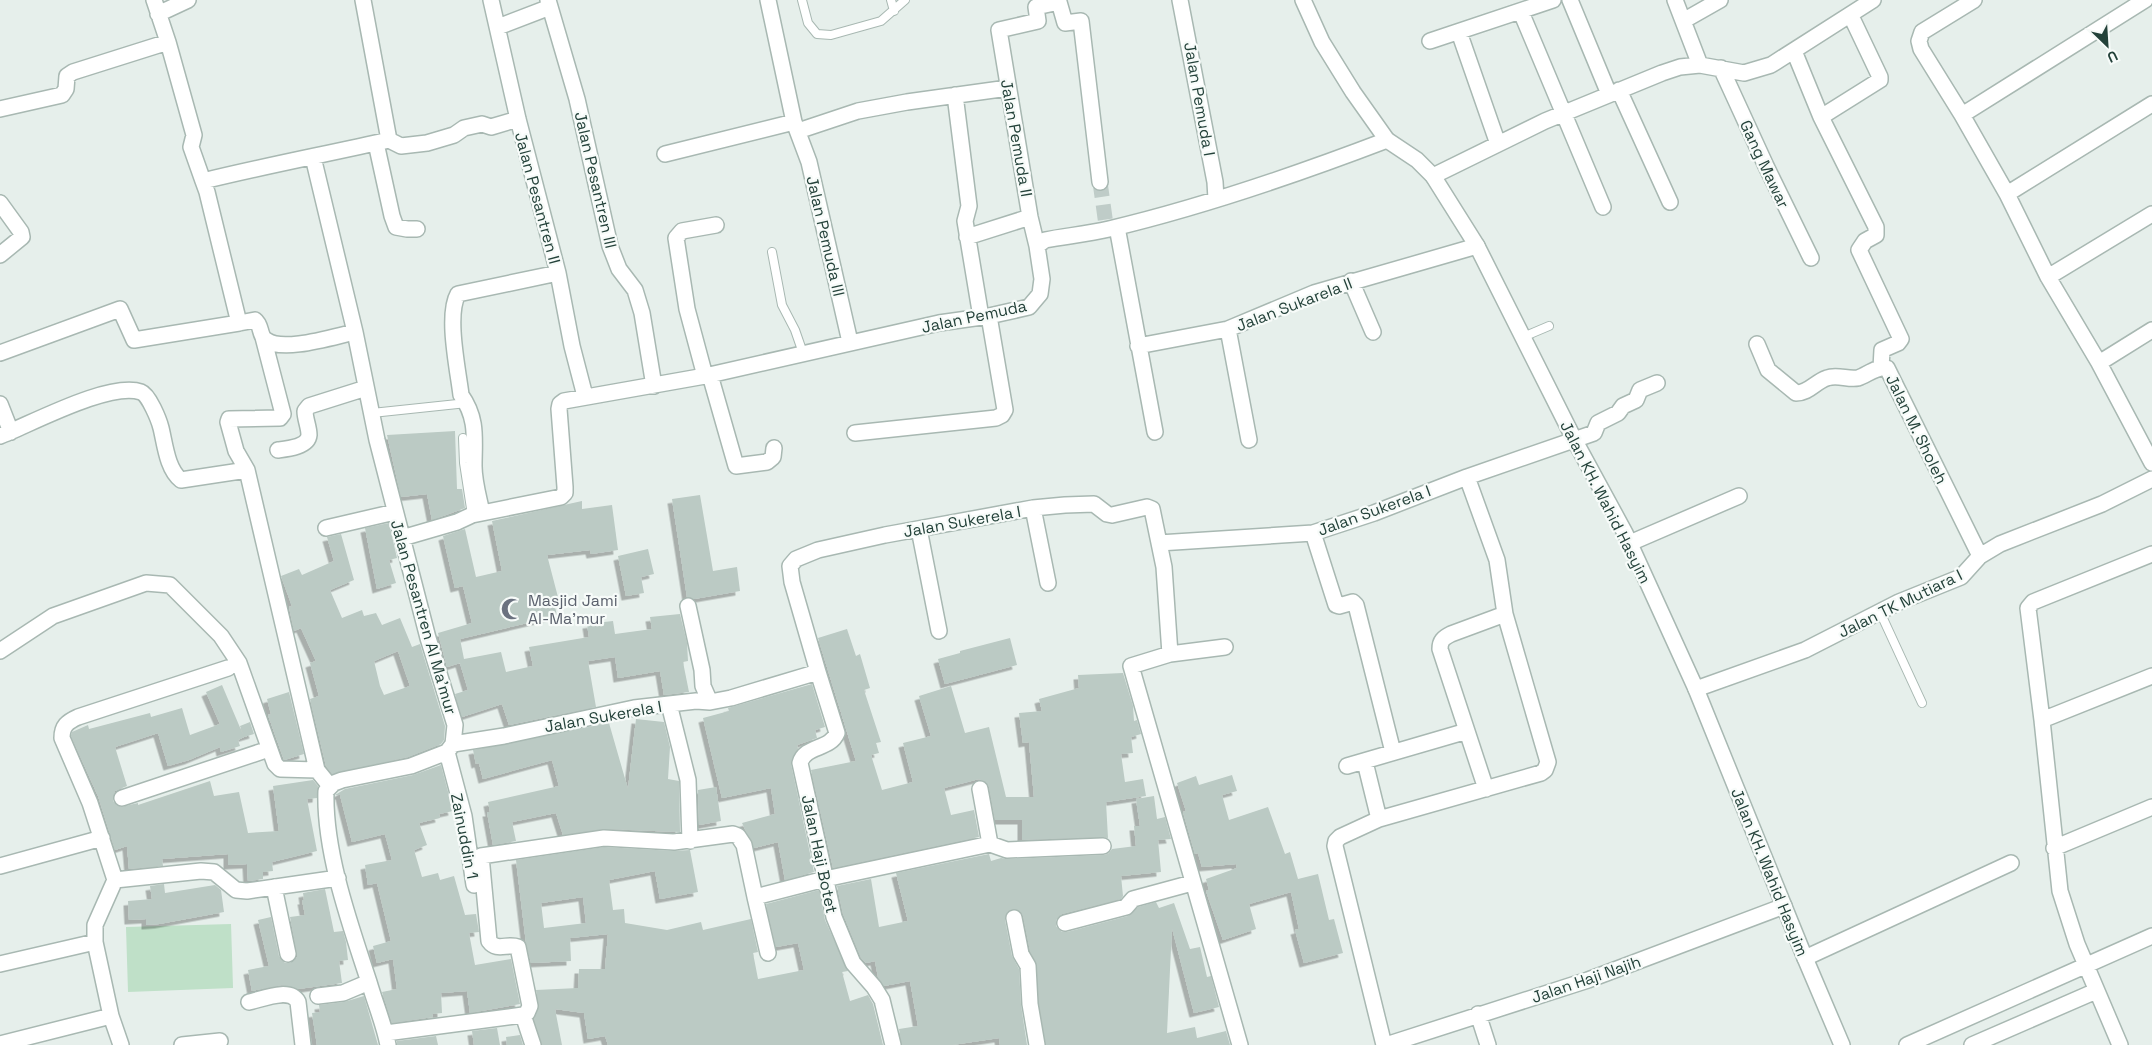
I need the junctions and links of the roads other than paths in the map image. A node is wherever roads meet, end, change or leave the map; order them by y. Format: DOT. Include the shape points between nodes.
graph roads {
  1 [pos="188,0"];
  2 [pos="363,0"];
  3 [pos="491,0"];
  4 [pos="768,0"];
  5 [pos="802,0"];
  6 [pos="891,0"];
  7 [pos="905,0"];
  8 [pos="1180,0"];
  9 [pos="1303,0"];
  10 [pos="1553,0"];
  11 [pos="1570,0"];
  12 [pos="1675,0"];
  13 [pos="1720,0"];
  14 [pos="2145,0"];
  15 [pos="1868,1"];
  16 [pos="1970,2"];
  17 [pos="549,4"];
  18 [pos="156,7"];
  19 [pos="894,11"];
  20 [pos="1521,12"];
  21 [pos="1851,16"];
  22 [pos="1683,21"];
  23 [pos="498,28"];
  24 [pos="1459,32"];
  25 [pos="1430,41"];
  26 [pos="168,42"];
  27 [pos="1794,51"];
  28 [pos="1700,65"];
  29 [pos="1721,68"];
  30 [pos="1008,88"];
  31 [pos="1614,92"];
  32 [pos="955,95"];
  33 [pos="2152,104"];
  34 [pos="0,109"];
  35 [pos="1564,113"];
  36 [pos="1962,115"];
  37 [pos="1821,117"];
  38 [pos="518,119"];
  39 [pos="796,126"];
  40 [pos="1387,140"];
  41 [pos="383,141"];
  42 [pos="1498,144"];
  43 [pos="665,154"];
  44 [pos="313,157"];
  45 [pos="1434,176"];
  46 [pos="1100,182"];
  47 [pos="205,186"];
  48 [pos="2006,194"];
  49 [pos="1216,199"];
  50 [pos="1670,202"];
  51 [pos="0,203"];
  52 [pos="1603,207"];
  53 [pos="2152,214"];
  54 [pos="1030,217"];
  55 [pos="716,225"];
  56 [pos="1110,227"];
  57 [pos="417,229"];
  58 [pos="966,237"];
  59 [pos="1037,246"];
  60 [pos="1477,246"];
  61 [pos="772,252"];
  62 [pos="0,256"];
  63 [pos="1811,258"];
  64 [pos="558,273"];
  65 [pos="2048,277"];
  66 [pos="1351,281"];
  67 [pos="985,316"];
  68 [pos="239,323"];
  69 [pos="1549,326"];
  70 [pos="1228,329"];
  71 [pos="2152,330"];
  72 [pos="355,332"];
  73 [pos="1373,332"];
  74 [pos="263,337"];
  75 [pos="1523,337"];
  76 [pos="850,342"];
  77 [pos="1757,344"];
  78 [pos="1138,346"];
  79 [pos="0,353"];
  80 [pos="802,353"];
  81 [pos="2099,363"];
  82 [pos="1881,368"];
  83 [pos="708,375"];
  84 [pos="1657,383"];
  85 [pos="654,386"];
  86 [pos="366,388"];
  87 [pos="585,396"];
  88 [pos="467,403"];
  89 [pos="0,404"];
  90 [pos="372,413"];
  91 [pos="1155,432"];
  92 [pos="855,433"];
  93 [pos="5,434"];
  94 [pos="463,438"];
  95 [pos="1249,440"];
  96 [pos="1575,441"];
  97 [pos="2147,442"];
  98 [pos="774,448"];
  99 [pos="278,450"];
  100 [pos="2152,463"];
  101 [pos="246,470"];
  102 [pos="1467,477"];
  103 [pos="2152,479"];
  104 [pos="1740,496"];
  105 [pos="1033,508"];
  106 [pos="395,512"];
  107 [pos="477,514"];
  108 [pos="326,528"];
  109 [pos="919,529"];
  110 [pos="1313,533"];
  111 [pos="402,538"];
  112 [pos="1159,543"];
  113 [pos="1630,543"];
  114 [pos="2152,554"];
  115 [pos="1980,556"];
  116 [pos="1048,583"];
  117 [pos="688,606"];
  118 [pos="1880,612"];
  119 [pos="1505,614"];
  120 [pos="939,631"];
  121 [pos="1226,647"];
  122 [pos="0,651"];
  123 [pos="1170,654"];
  124 [pos="228,668"];
  125 [pos="818,672"];
  126 [pos="2152,676"];
  127 [pos="1696,690"];
  128 [pos="710,702"];
  129 [pos="1922,703"];
  130 [pos="669,704"];
  131 [pos="2042,720"];
  132 [pos="1467,731"];
  133 [pos="450,748"];
  134 [pos="269,749"];
  135 [pos="1393,752"];
  136 [pos="1365,762"];
  137 [pos="1347,766"];
  138 [pos="317,770"];
  139 [pos="330,786"];
  140 [pos="980,789"];
  141 [pos="1486,789"];
  142 [pos="122,798"];
  143 [pos="2152,807"];
  144 [pos="1379,819"];
  145 [pos="102,838"];
  146 [pos="690,841"];
  147 [pos="990,844"];
  148 [pos="1103,846"];
  149 [pos="2054,848"];
  150 [pos="2011,863"];
  151 [pos="0,866"];
  152 [pos="338,878"];
  153 [pos="825,879"];
  154 [pos="115,880"];
  155 [pos="1192,883"];
  156 [pos="274,887"];
  157 [pos="755,897"];
  158 [pos="1784,906"];
  159 [pos="486,916"];
  160 [pos="1014,918"];
  161 [pos="1065,923"];
  162 [pos="2152,936"];
  163 [pos="95,942"];
  164 [pos="768,953"];
  165 [pos="288,954"];
  166 [pos="1805,958"];
  167 [pos="0,964"];
  168 [pos="2085,964"];
  169 [pos="369,982"];
  170 [pos="2096,991"];
  171 [pos="318,996"];
  172 [pos="249,1002"];
  173 [pos="1478,1014"];
  174 [pos="523,1015"];
  175 [pos="111,1016"];
  176 [pos="387,1039"];
  177 [pos="220,1040"];
  178 [pos="0,1044"];
  179 [pos="121,1045"];
  180 [pos="182,1045"];
  181 [pos="303,1045"];
  182 [pos="533,1045"];
  183 [pos="893,1045"];
  184 [pos="1037,1045"];
  185 [pos="1240,1045"];
  186 [pos="1385,1045"];
  187 [pos="1488,1045"];
  188 [pos="1842,1045"];
  189 [pos="1907,1045"];
  190 [pos="1972,1045"];
  191 [pos="2120,1045"];
  1 -- 18 [label="street"];
  2 -- 41 [label="street"];
  3 -- 23 [label="street, Jalan Pesantren II"];
  4 -- 39 [label="street, Jalan Pemuda III"];
  5 -- 19 [label="lane" via="808,24 817,34 831,35 881,21"];
  6 -- 19 [label="lane"];
  7 -- 19 [label="lane"];
  8 -- 49 [label="street, Jalan Pemuda I"];
  9 -- 40 [label="street, Jalan KH. Wahid Hasyim" via="1335,66"];
  10 -- 20 [label="street"];
  11 -- 31 [label="street"];
  12 -- 22 [label="street"];
  13 -- 22 [label="street"];
  14 -- 36 [label="street"];
  15 -- 21 [label="street"];
  16 -- 36 [label="street" via="1922,32 1919,41"];
  17 -- 23 [label="street"];
  17 -- 85 [label="street, Jalan Pesantren III" via="577,99 610,246 620,269 635,290 642,313"];
  18 -- 26 [label="street"];
  20 -- 24 [label="street"];
  20 -- 35 [label="street"];
  21 -- 27 [label="street"];
  21 -- 37 [label="street" via="1880,80"];
  22 -- 28 [label="street"];
  23 -- 38 [label="street, Jalan Pesantren II"];
  24 -- 25 [label="street"];
  24 -- 42 [label="street"];
  26 -- 34 [label="street" via="73,72 67,76 62,95"];
  26 -- 47 [label="street" via="194,135 191,147"];
  27 -- 29 [label="street" via="1771,64 1744,73"];
  27 -- 37 [label="street"];
  28 -- 29 [label="street"];
  28 -- 31 [label="street" via="1680,68"];
  29 -- 63 [label="street, Gang Mawar"];
  30 -- 32 [label="street"];
  30 -- 46 [label="street, Jalan Pemuda II" via="999,30 1038,21 1036,7 1059,2 1065,23 1081,22"];
  30 -- 54 [label="street, Jalan Pemuda II"];
  31 -- 35 [label="street"];
  31 -- 50 [label="street"];
  32 -- 39 [label="street" via="858,111"];
  32 -- 58 [label="street" via="968,206"];
  33 -- 48 [label="street"];
  35 -- 42 [label="street"];
  35 -- 52 [label="street"];
  36 -- 48 [label="street"];
  37 -- 82 [label="street" via="1876,227 1876,235 1865,241 1859,250 1900,339 1882,350"];
  38 -- 41 [label="street" via="491,128 482,124 464,128 454,135 427,143 401,146"];
  38 -- 64 [label="street, Jalan Pesantren II"];
  39 -- 43 [label="street"];
  39 -- 76 [label="street, Jalan Pemuda III" via="809,162"];
  40 -- 45 [label="street, Jalan KH. Wahid Hasyim"];
  40 -- 49 [label="street"];
  41 -- 44 [label="street"];
  41 -- 57 [label="street" via="392,216 396,226"];
  42 -- 45 [label="street"];
  44 -- 47 [label="street" via="284,161"];
  44 -- 72 [label="street, Jalan Pesantren Al Ma'mur"];
  45 -- 60 [label="street, Jalan KH. Wahid Hasyim"];
  47 -- 68 [label="street"];
  48 -- 65 [label="street"];
  49 -- 56 [label="street"];
  51 -- 62 [label="street" via="22,237"];
  53 -- 65 [label="street"];
  54 -- 58 [label="street"];
  54 -- 59 [label="street, Jalan Pemuda II"];
  55 -- 83 [label="street" via="682,232 676,238 688,309"];
  56 -- 59 [label="street" via="1045,240"];
  56 -- 78 [label="street"];
  58 -- 67 [label="street"];
  59 -- 67 [label="street, Jalan Pemuda" via="1042,279 1040,294 1033,304"];
  60 -- 66 [label="street, Jalan Sukarela II"];
  60 -- 75 [label="street, Jalan KH. Wahid Hasyim"];
  61 -- 80 [label="lane" via="782,305"];
  64 -- 87 [label="street, Jalan Pesantren II"];
  64 -- 88 [label="street" via="458,294 452,318 461,395"];
  65 -- 81 [label="street"];
  66 -- 70 [label="street, Jalan Sukarela II"];
  66 -- 73 [label="street"];
  67 -- 76 [label="street, Jalan Pemuda"];
  67 -- 92 [label="street" via="1005,410 1002,415"];
  68 -- 74 [label="street" via="255,320"];
  68 -- 79 [label="street" via="134,340 120,309"];
  69 -- 75 [label="lane"];
  70 -- 78 [label="street, Jalan Sukarela II"];
  70 -- 95 [label="street"];
  71 -- 81 [label="street"];
  72 -- 74 [label="street" via="295,345 271,342"];
  72 -- 86 [label="street, Jalan Pesantren Al Ma'mur"];
  74 -- 101 [label="street" via="283,414 280,418 229,420 236,451"];
  75 -- 96 [label="street, Jalan KH. Wahid Hasyim"];
  76 -- 80 [label="street, Jalan Pemuda"];
  77 -- 82 [label="street, Jalan M. Sholeh" via="1768,370 1796,393 1830,376 1857,378"];
  78 -- 91 [label="street"];
  80 -- 83 [label="street, Jalan Pemuda"];
  81 -- 97 [label="street"];
  82 -- 115 [label="street, Jalan M. Sholeh" via="1887,368"];
  83 -- 85 [label="street, Jalan Pemuda"];
  83 -- 98 [label="street" via="736,466 767,462 773,457"];
  84 -- 96 [label="street, Jalan Sukerela I" via="1640,390 1636,400 1623,406 1618,414 1598,423 1594,433"];
  85 -- 87 [label="street, Jalan Pemuda"];
  86 -- 90 [label="street, Jalan Pesantren Al Ma'mur"];
  86 -- 99 [label="street" via="309,406 305,411 307,441 293,448"];
  87 -- 107 [label="street, Jalan Pemuda" via="564,401 558,408 565,493 551,500"];
  88 -- 90 [label="lane"];
  88 -- 107 [label="street" via="476,430"];
  89 -- 93 [label="street"];
  90 -- 106 [label="street, Jalan Pesantren Al Ma'mur"];
  93 -- 101 [label="street" via="112,392 140,392 146,395 159,420 172,469 181,480"];
  94 -- 107 [label="lane" via="464,463"];
  96 -- 102 [label="street, Jalan Sukerela I"];
  96 -- 113 [label="street, Jalan KH. Wahid Hasyim"];
  97 -- 100 [label="street"];
  101 -- 138 [label="street"];
  102 -- 110 [label="street, Jalan Sukerela I"];
  102 -- 119 [label="street" via="1497,560"];
  103 -- 115 [label="street, Jalan TK Mutiara I" via="2102,504 2020,535"];
  104 -- 113 [label="street"];
  105 -- 109 [label="street, Jalan Sukerela I"];
  105 -- 112 [label="street, Jalan Sukerela I" via="1094,504 1112,515 1147,507 1152,509"];
  105 -- 116 [label="street"];
  106 -- 108 [label="street"];
  106 -- 111 [label="street, Jalan Pesantren Al Ma'mur"];
  107 -- 111 [label="street"];
  109 -- 120 [label="street"];
  109 -- 125 [label="street, Jalan Sukerela I" via="818,550 796,559 790,566"];
  110 -- 112 [label="street, Jalan Sukerela I"];
  110 -- 135 [label="street" via="1336,605 1353,602 1356,605"];
  111 -- 133 [label="street, Jalan Pesantren Al Ma'mur" via="455,725"];
  112 -- 123 [label="street" via="1164,567"];
  113 -- 127 [label="street, Jalan KH. Wahid Hasyim"];
  114 -- 131 [label="street" via="2028,608"];
  115 -- 118 [label="street, Jalan TK Mutiara I" via="1960,577"];
  117 -- 128 [label="street" via="703,686"];
  118 -- 127 [label="street, Jalan TK Mutiara I" via="1805,650"];
  118 -- 129 [label="lane"];
  119 -- 132 [label="street" via="1444,637 1440,643"];
  119 -- 141 [label="street" via="1548,762 1541,773"];
  121 -- 123 [label="street"];
  122 -- 134 [label="street" via="53,616 146,583 170,585 221,636 239,663"];
  123 -- 155 [label="street" via="1131,666"];
  124 -- 145 [label="street" via="67,722 62,738"];
  125 -- 128 [label="street, Jalan Sukerela I"];
  125 -- 153 [label="street, Jalan Haji Botet" via="836,733 830,742 805,754 800,764"];
  126 -- 131 [label="street"];
  127 -- 158 [label="street, Jalan KH. Wahid Hasyim"];
  128 -- 130 [label="street, Jalan Sukerela I"];
  130 -- 133 [label="street, Jalan Sukerela I" via="634,708"];
  130 -- 146 [label="street" via="688,780"];
  131 -- 149 [label="street"];
  132 -- 135 [label="street"];
  132 -- 141 [label="street"];
  133 -- 139 [label="street" via="410,766 342,780"];
  133 -- 159 [label="street, Zainuddin 1" via="478,908"];
  134 -- 138 [label="street" via="280,769"];
  134 -- 142 [label="street"];
  135 -- 136 [label="street"];
  136 -- 137 [label="street"];
  136 -- 144 [label="street"];
  138 -- 139 [label="street"];
  139 -- 152 [label="street" via="326,791 325,806"];
  140 -- 147 [label="street"];
  141 -- 144 [label="street"];
  143 -- 149 [label="street"];
  144 -- 186 [label="street" via="1340,836 1335,846"];
  145 -- 151 [label="street"];
  145 -- 154 [label="street"];
  146 -- 157 [label="street" via="733,834 738,836 744,845"];
  146 -- 159 [label="street, Zainuddin 1" via="604,838 481,856"];
  147 -- 148 [label="street" via="1006,850"];
  147 -- 153 [label="street"];
  149 -- 168 [label="street" via="2060,892"];
  150 -- 166 [label="street"];
  152 -- 156 [label="street"];
  152 -- 169 [label="street"];
  153 -- 157 [label="street"];
  153 -- 183 [label="street, Jalan Haji Botet" via="842,939 853,963 882,1000"];
  154 -- 156 [label="street" via="201,871 214,872 236,890"];
  154 -- 163 [label="street" via="95,925"];
  155 -- 161 [label="street" via="1133,899 1126,907"];
  155 -- 185 [label="street"];
  156 -- 165 [label="street"];
  157 -- 164 [label="street"];
  158 -- 166 [label="street, Jalan KH. Wahid Hasyim"];
  158 -- 173 [label="street, Jalan Haji Najih" via="1588,980"];
  159 -- 174 [label="street, Zainuddin 1" via="492,946 515,946 520,951 530,1006"];
  160 -- 184 [label="street" via="1028,966"];
  162 -- 168 [label="street"];
  163 -- 167 [label="street"];
  163 -- 175 [label="street"];
  166 -- 188 [label="street, Jalan KH. Wahid Hasyim"];
  168 -- 170 [label="street"];
  168 -- 189 [label="street"];
  169 -- 171 [label="street" via="343,993"];
  169 -- 176 [label="street"];
  170 -- 190 [label="street"];
  170 -- 191 [label="street"];
  172 -- 181 [label="street" via="288,994 296,998"];
  173 -- 186 [label="street, Jalan Haji Najih"];
  173 -- 187 [label="street"];
  174 -- 176 [label="street"];
  174 -- 182 [label="street"];
  175 -- 178 [label="street"];
  175 -- 179 [label="street"];
  177 -- 180 [label="street"];
}
